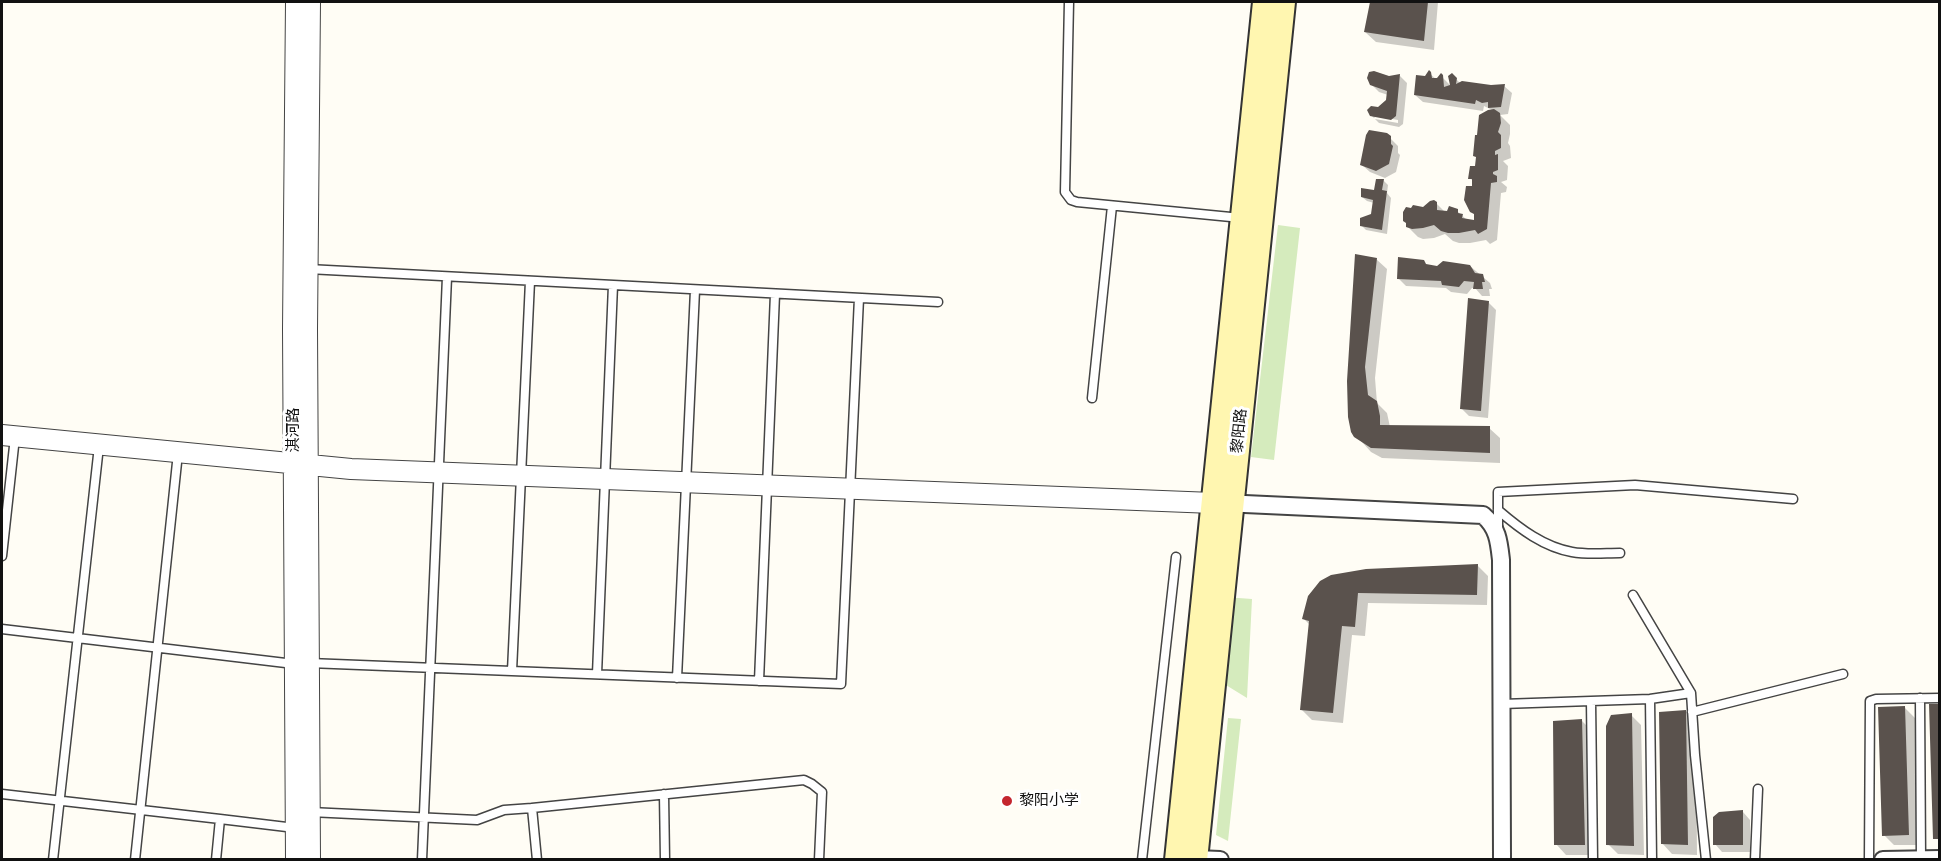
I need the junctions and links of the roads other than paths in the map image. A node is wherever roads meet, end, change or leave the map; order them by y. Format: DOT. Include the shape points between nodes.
graph roads {
  1 [pos="296,2"];
  2 [pos="310,2"];
  3 [pos="1069,2"];
  4 [pos="1264,2"];
  5 [pos="1284,2"];
  6 [pos="1112,206"];
  7 [pos="1242,218"];
  8 [pos="308,269"];
  9 [pos="447,277"];
  10 [pos="530,281"];
  11 [pos="613,285"];
  12 [pos="695,290"];
  13 [pos="775,294"];
  14 [pos="859,298"];
  15 [pos="938,302"];
  16 [pos="1092,398"];
  17 [pos="8,436"];
  18 [pos="99,445"];
  19 [pos="178,453"];
  20 [pos="301,464"];
  21 [pos="439,473"];
  22 [pos="521,476"];
  23 [pos="605,479"];
  24 [pos="686,482"];
  25 [pos="767,486"];
  26 [pos="850,489"];
  27 [pos="1792,499"];
  28 [pos="1223,503"];
  29 [pos="1498,510"];
  30 [pos="1498,536"];
  31 [pos="1620,553"];
  32 [pos="2,556"];
  33 [pos="1176,557"];
  34 [pos="1633,595"];
  35 [pos="2,629"];
  36 [pos="78,638"];
  37 [pos="158,648"];
  38 [pos="302,664"];
  39 [pos="430,668"];
  40 [pos="512,671"];
  41 [pos="597,674"];
  42 [pos="1843,674"];
  43 [pos="677,678"];
  44 [pos="759,681"];
  45 [pos="1691,693"];
  46 [pos="1920,698"];
  47 [pos="1940,698"];
  48 [pos="1650,699"];
  49 [pos="1591,701"];
  50 [pos="1502,704"];
  51 [pos="1692,712"];
  52 [pos="1758,789"];
  53 [pos="2,794"];
  54 [pos="664,794"];
  55 [pos="59,801"];
  56 [pos="532,808"];
  57 [pos="140,810"];
  58 [pos="309,812"];
  59 [pos="424,818"];
  60 [pos="220,819"];
  61 [pos="296,828"];
  62 [pos="1196,859"];
  63 [pos="1921,859"];
  64 [pos="1940,859"];
  65 [pos="52,860"];
  66 [pos="135,860"];
  67 [pos="216,860"];
  68 [pos="296,860"];
  69 [pos="310,860"];
  70 [pos="422,860"];
  71 [pos="537,860"];
  72 [pos="665,860"];
  73 [pos="819,860"];
  74 [pos="1142,860"];
  75 [pos="1176,860"];
  76 [pos="1220,860"];
  77 [pos="1502,860"];
  78 [pos="1593,860"];
  79 [pos="1652,860"];
  80 [pos="1706,860"];
  81 [pos="1755,860"];
  82 [pos="1869,860"];
  83 [pos="1883,860"];
  1 -- 20 [label="street, 淇河路"];
  2 -- 8 [label="street, 淇河路"];
  3 -- 6 [label="lane" via="1065,192 1077,202"];
  4 -- 7 [label="main road, 黎阳路"];
  5 -- 28 [label="main road, 黎阳路"];
  6 -- 7 [label="lane"];
  6 -- 16 [label="lane"];
  7 -- 28 [label="main road, 黎阳路"];
  8 -- 9 [label="lane"];
  8 -- 20 [label="street, 淇河路"];
  9 -- 10 [label="lane"];
  9 -- 21 [label="lane"];
  10 -- 11 [label="lane"];
  10 -- 22 [label="lane"];
  11 -- 12 [label="lane"];
  11 -- 23 [label="lane"];
  12 -- 13 [label="lane"];
  12 -- 24 [label="lane"];
  13 -- 14 [label="lane"];
  13 -- 25 [label="lane"];
  14 -- 15 [label="lane"];
  14 -- 26 [label="lane"];
  17 -- 18 [label="street"];
  17 -- 32 [label="lane"];
  18 -- 19 [label="street"];
  18 -- 36 [label="lane"];
  19 -- 20 [label="street"];
  19 -- 37 [label="lane"];
  20 -- 21 [label="street"];
  20 -- 38 [label="street, 淇河路"];
  21 -- 22 [label="street"];
  21 -- 39 [label="lane"];
  22 -- 23 [label="street"];
  22 -- 40 [label="lane"];
  23 -- 24 [label="street"];
  23 -- 41 [label="lane"];
  24 -- 25 [label="street"];
  24 -- 43 [label="lane"];
  25 -- 26 [label="street"];
  25 -- 44 [label="lane"];
  26 -- 28 [label="street"];
  26 -- 44 [label="lane" via="841,684"];
  27 -- 29 [label="lane" via="1635,485 1604,486 1498,492"];
  28 -- 30 [label="street" via="1483,515"];
  28 -- 62 [label="main road, 黎阳路"];
  28 -- 75 [label="main road, 黎阳路"];
  29 -- 30 [label="lane"];
  29 -- 31 [label="lane" via="1550,546 1574,553"];
  30 -- 50 [label="street"];
  33 -- 74 [label="lane"];
  34 -- 45 [label="lane"];
  35 -- 36 [label="lane"];
  36 -- 37 [label="lane"];
  36 -- 55 [label="lane"];
  37 -- 38 [label="lane"];
  37 -- 57 [label="lane"];
  38 -- 39 [label="lane"];
  38 -- 58 [label="street, 淇河路"];
  38 -- 61 [label="street, 淇河路"];
  39 -- 40 [label="lane"];
  39 -- 59 [label="lane"];
  40 -- 41 [label="lane"];
  41 -- 43 [label="lane"];
  42 -- 51 [label="lane"];
  43 -- 44 [label="lane"];
  45 -- 48 [label="lane"];
  45 -- 51 [label="lane"];
  46 -- 47 [label="lane"];
  46 -- 63 [label="lane"];
  46 -- 82 [label="lane" via="1870,701"];
  48 -- 49 [label="lane"];
  48 -- 79 [label="lane"];
  49 -- 50 [label="lane"];
  49 -- 78 [label="lane"];
  50 -- 77 [label="street"];
  51 -- 80 [label="lane"];
  52 -- 81 [label="lane"];
  53 -- 55 [label="lane"];
  54 -- 56 [label="lane"];
  54 -- 72 [label="lane"];
  54 -- 73 [label="lane" via="804,780 822,792"];
  55 -- 57 [label="lane"];
  55 -- 65 [label="lane"];
  56 -- 59 [label="lane" via="504,810 477,820"];
  56 -- 71 [label="lane"];
  57 -- 60 [label="lane"];
  57 -- 66 [label="lane"];
  58 -- 59 [label="lane"];
  58 -- 69 [label="street, 淇河路"];
  59 -- 70 [label="lane"];
  60 -- 61 [label="lane"];
  60 -- 67 [label="lane"];
  61 -- 68 [label="street, 淇河路"];
  62 -- 76 [label="street"];
  63 -- 64 [label="street"];
  63 -- 83 [label="street"];
}
